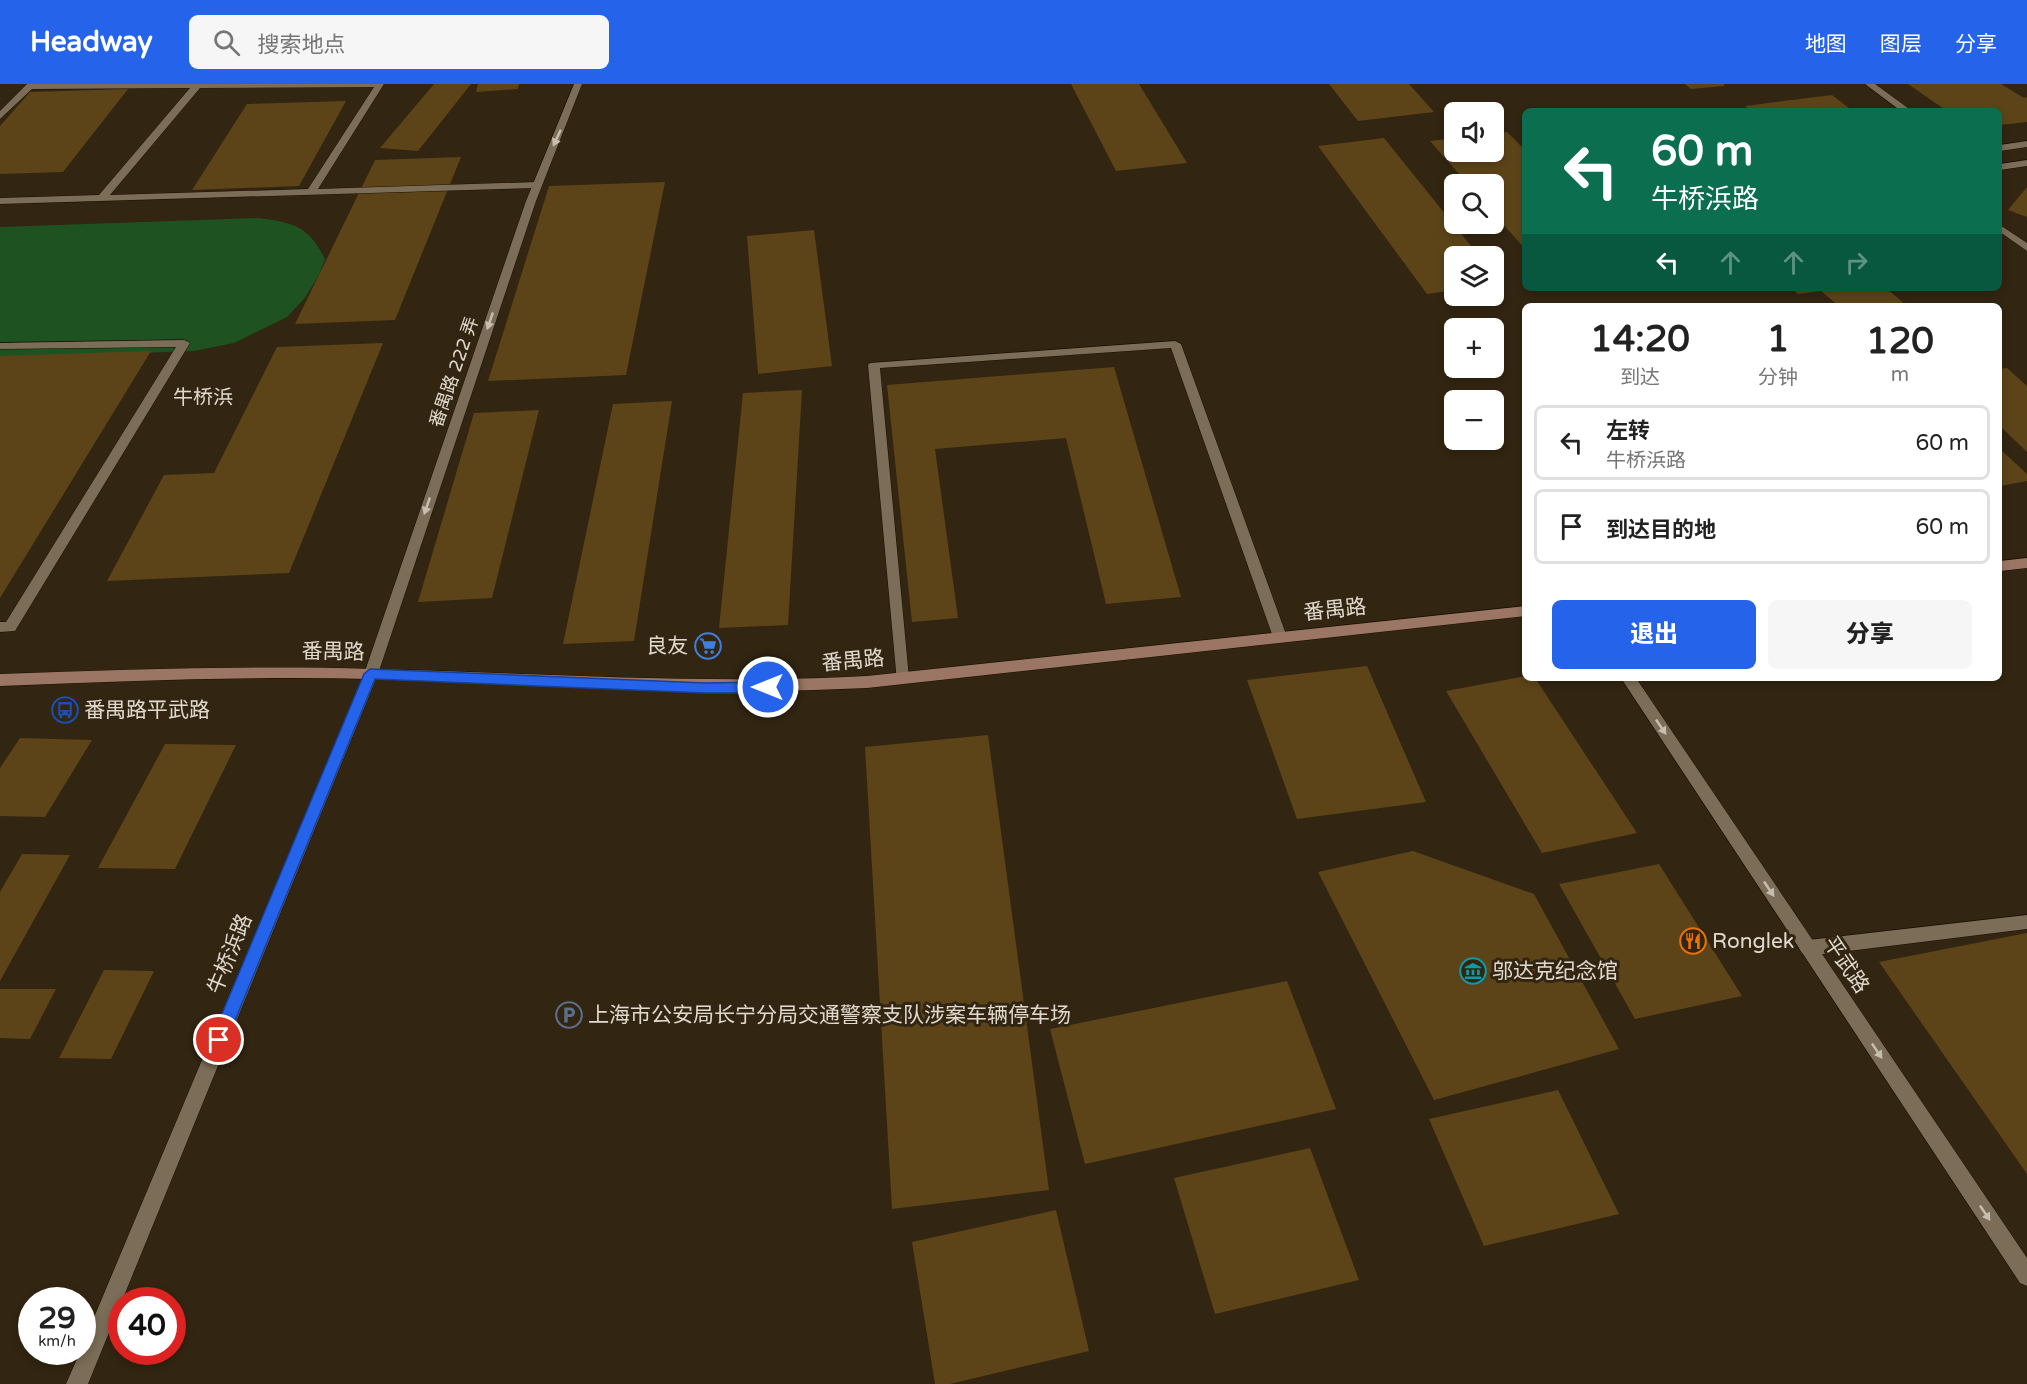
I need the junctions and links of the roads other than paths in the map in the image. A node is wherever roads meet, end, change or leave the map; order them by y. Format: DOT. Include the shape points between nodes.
graph roads {
  1 [pos="198,84"];
  2 [pos="378,84"];
  3 [pos="578,84"];
  4 [pos="1869,84"];
  5 [pos="31,85"];
  6 [pos="1902,108"];
  7 [pos="0,116"];
  8 [pos="2027,144"];
  9 [pos="2002,148"];
  10 [pos="2027,163"];
  11 [pos="2002,167"];
  12 [pos="537,185"];
  13 [pos="311,192"];
  14 [pos="101,199"];
  15 [pos="0,201"];
  16 [pos="2002,229"];
  17 [pos="2027,248"];
  18 [pos="0,346"];
  19 [pos="2027,563"];
  20 [pos="2002,566"];
  21 [pos="1522,611"];
  22 [pos="0,627"];
  23 [pos="1280,637"];
  24 [pos="370,674"];
  25 [pos="902,678"];
  26 [pos="0,680"];
  27 [pos="1630,681"];
  28 [pos="2027,922"];
  29 [pos="1808,948"];
  30 [pos="2027,1276"];
  31 [pos="76,1384"];
  1 -- 2 [label="street"];
  1 -- 5 [label="street"];
  1 -- 14 [label="street"];
  2 -- 13 [label="street"];
  3 -- 12 [label="street, 番禺路 222 弄, one-way"];
  4 -- 6 [label="street"];
  5 -- 7 [label="street"];
  8 -- 9 [label="street"];
  10 -- 11 [label="street"];
  12 -- 13 [label="street"];
  12 -- 24 [label="street, 番禺路 222 弄, one-way"];
  13 -- 14 [label="street"];
  14 -- 15 [label="street"];
  16 -- 17 [label="street"];
  18 -- 22 [label="street" via="184,343 10,627"];
  19 -- 20 [label="street"];
  21 -- 23 [label="street, 番禺路"];
  23 -- 25 [label="street, 番禺路"];
  23 -- 25 [label="street" via="1175,344 874,365"];
  24 -- 25 [label="street, 番禺路" via="705,688 789,687"];
  24 -- 26 [label="street, 番禺路"];
  24 -- 31 [label="street, 牛桥浜路"];
  27 -- 29 [label="street, 平武路, one-way"];
  28 -- 29 [label="street"];
  29 -- 30 [label="street, 平武路, one-way"];
}
